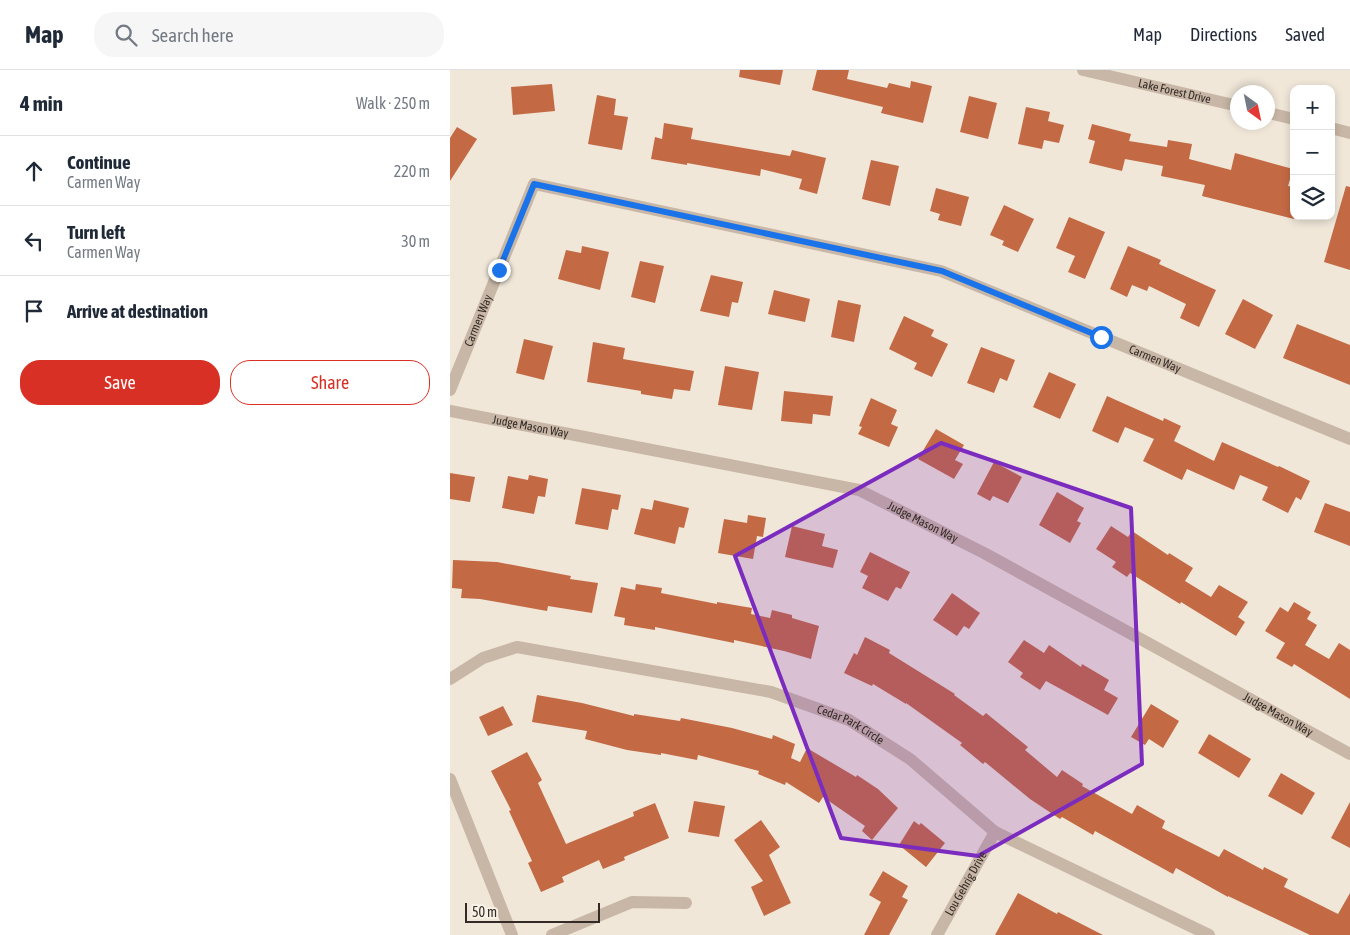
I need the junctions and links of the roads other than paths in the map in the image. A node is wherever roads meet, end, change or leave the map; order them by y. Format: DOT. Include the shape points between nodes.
graph roads {
  1 [pos="1083,70"];
  2 [pos="1230,104"];
  3 [pos="1275,115"];
  4 [pos="1290,118"];
  5 [pos="1335,129"];
  6 [pos="1350,133"];
  7 [pos="450,390"];
  8 [pos="450,411"];
  9 [pos="1350,439"];
  10 [pos="450,678"];
  11 [pos="1350,754"];
  12 [pos="450,779"];
  13 [pos="995,832"];
  14 [pos="686,903"];
  15 [pos="512,935"];
  16 [pos="552,935"];
  17 [pos="937,935"];
  18 [pos="1209,935"];
  1 -- 2 [label="street, Lake Forest Drive"];
  3 -- 4 [label="street"];
  5 -- 6 [label="street"];
  7 -- 9 [label="street, Carmen Way" via="534,184 942,271"];
  8 -- 11 [label="street, Judge Mason Way" via="859,490 984,554"];
  10 -- 13 [label="street, Cedar Park Circle" via="483,658 517,647 771,692 849,720 910,759"];
  12 -- 15 [label="street"];
  13 -- 17 [label="street, Lou Gehrig Drive"];
  13 -- 18 [label="street, Cedar Park Circle"];
  14 -- 16 [label="street" via="632,902"];
}
